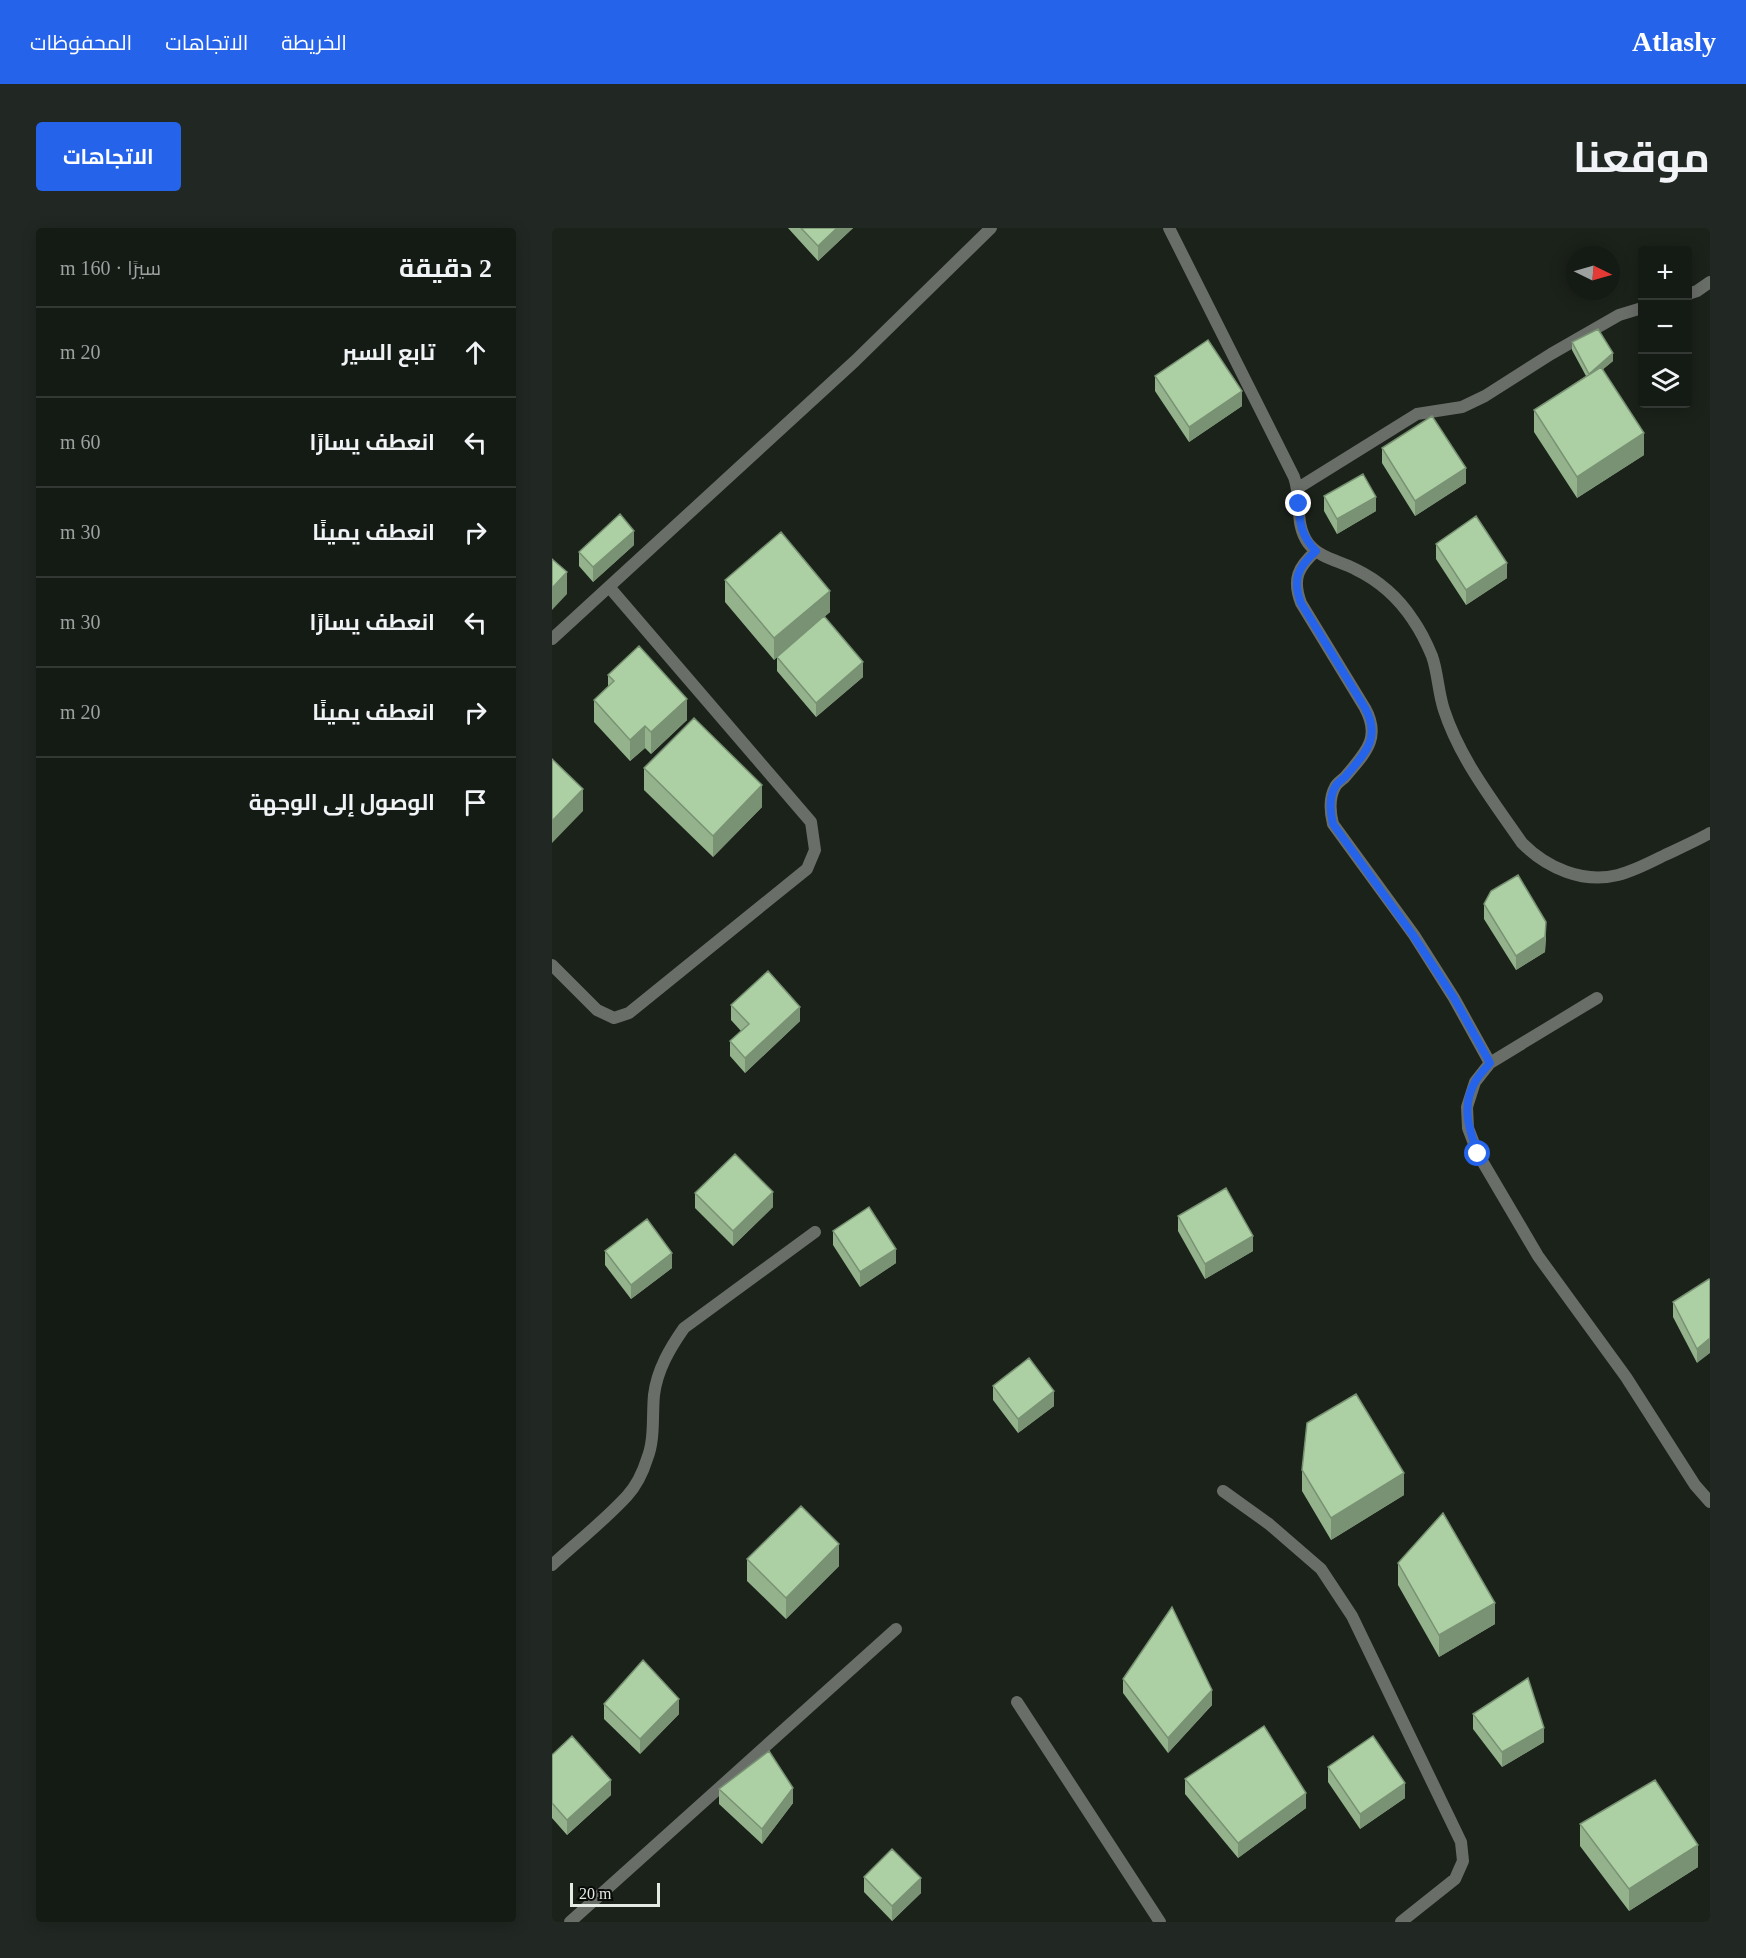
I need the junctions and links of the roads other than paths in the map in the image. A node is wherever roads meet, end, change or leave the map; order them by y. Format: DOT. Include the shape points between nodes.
graph roads {
  1 [pos="991,228"];
  2 [pos="1169,228"];
  3 [pos="1710,282"];
  4 [pos="1692,293"];
  5 [pos="1638,309"];
  6 [pos="1298,488"];
  7 [pos="1316,551"];
  8 [pos="610,588"];
  9 [pos="552,639"];
  10 [pos="1710,832"];
  11 [pos="552,965"];
  12 [pos="1597,998"];
  13 [pos="1490,1063"];
  14 [pos="815,1232"];
  15 [pos="1223,1491"];
  16 [pos="1710,1502"];
  17 [pos="552,1565"];
  18 [pos="896,1629"];
  19 [pos="1017,1702"];
  20 [pos="570,1922"];
  21 [pos="1160,1922"];
  22 [pos="1401,1922"];
  1 -- 8 [label="street" via="855,361"];
  2 -- 6 [label="street"];
  3 -- 4 [label="street"];
  5 -- 6 [label="street" via="1619,315 1462,407 1417,414"];
  6 -- 7 [label="street" via="1299,522"];
  7 -- 10 [label="street" via="1374,579 1396,596 1414,621 1432,657 1444,709 1462,754 1533,854 1576,875 1615,876"];
  7 -- 13 [label="street" via="1304,561 1299,572 1297,593 1372,724 1365,753 1335,787 1333,824 1413,935"];
  8 -- 9 [label="street"];
  8 -- 11 [label="street" via="811,822 815,849 807,869 629,1013 614,1018 597,1010"];
  12 -- 13 [label="street"];
  13 -- 16 [label="street" via="1475,1082 1467,1107 1468,1128 1478,1154 1538,1256"];
  14 -- 17 [label="street" via="684,1328 671,1347 654,1392 652,1437 640,1478 628,1495"];
  15 -- 22 [label="street" via="1321,1569 1352,1616 1461,1842 1462,1861 1455,1879"];
  18 -- 20 [label="street"];
  19 -- 21 [label="street"];
}
